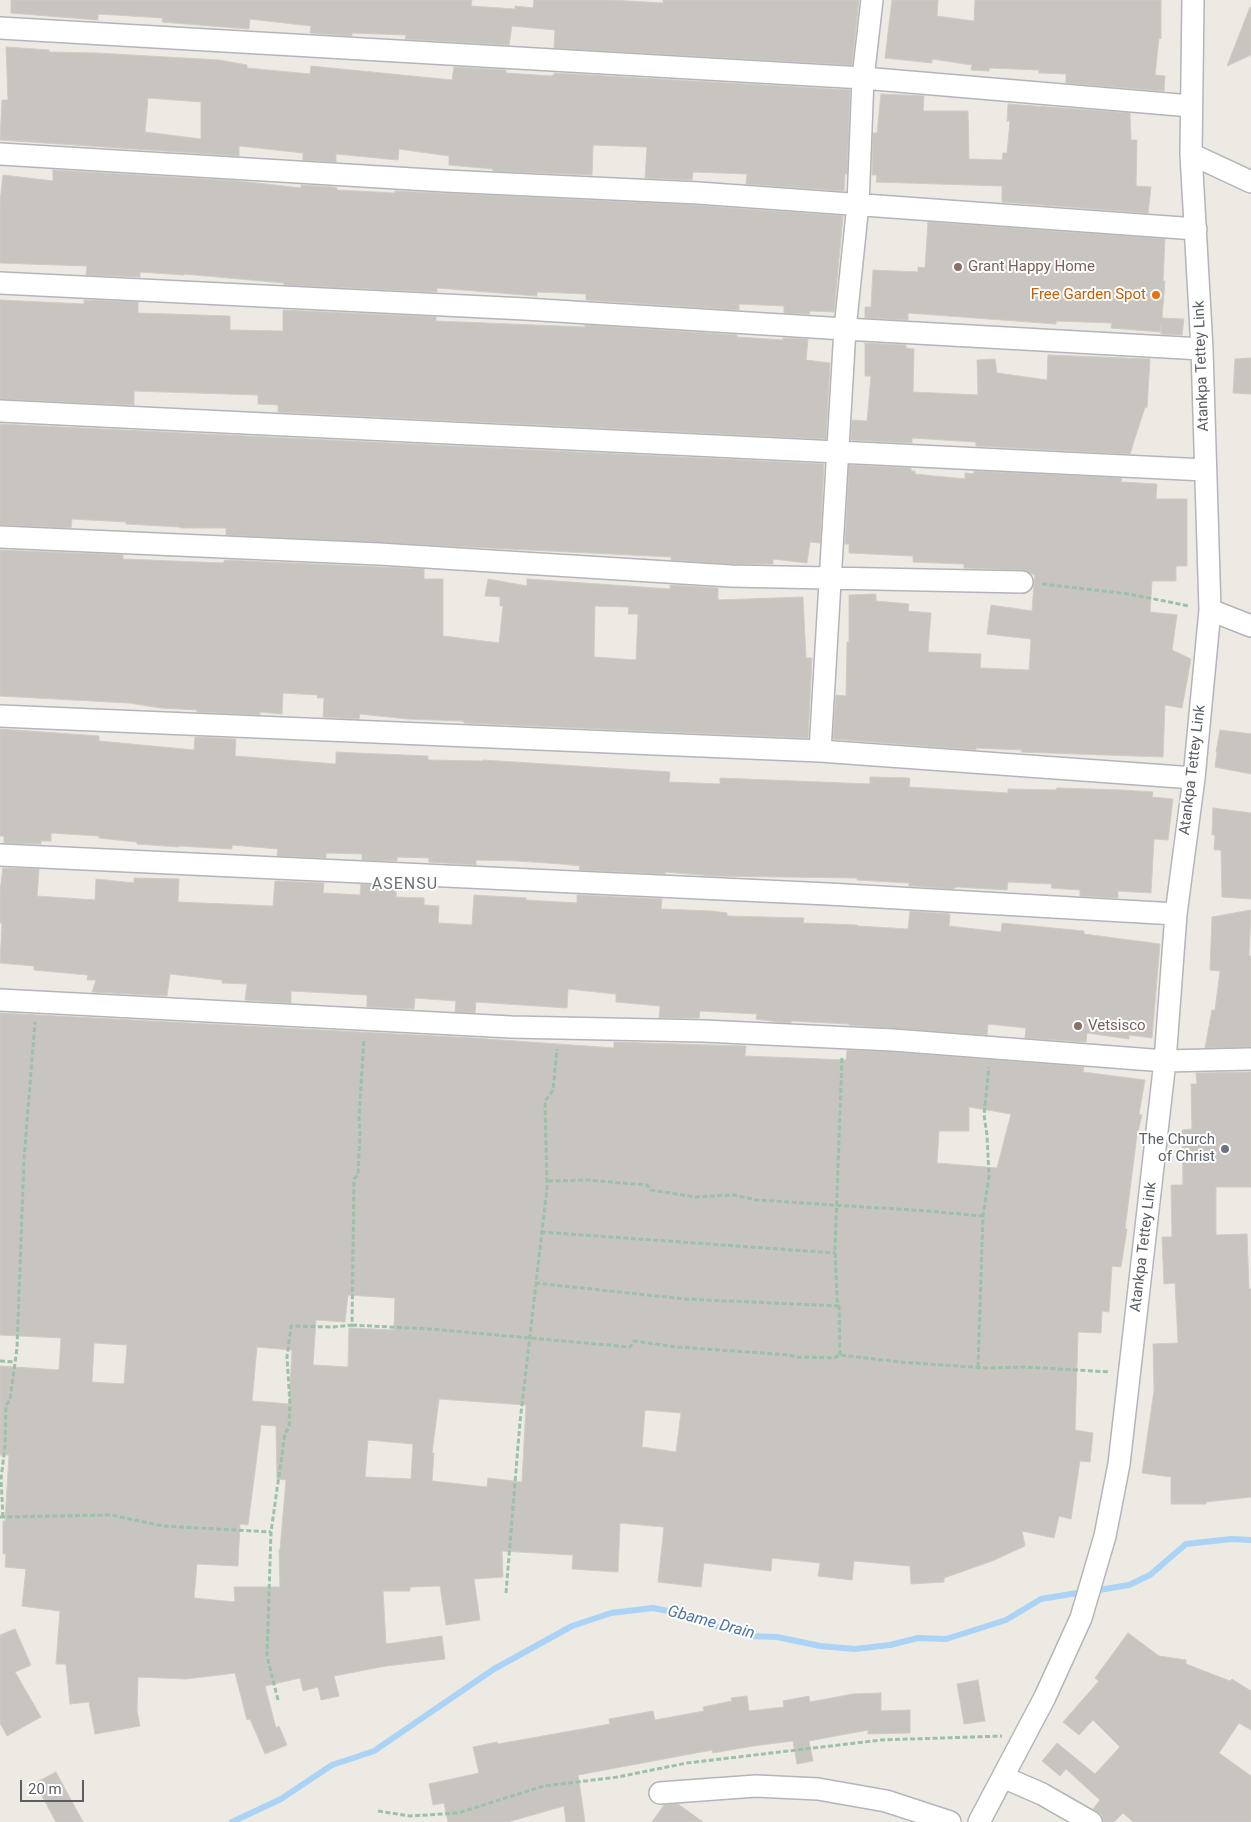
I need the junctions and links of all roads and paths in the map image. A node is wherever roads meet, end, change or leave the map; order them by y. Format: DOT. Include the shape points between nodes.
graph roads {
  1 [pos="872,0"];
  2 [pos="1193,0"];
  3 [pos="0,28"];
  4 [pos="863,78"];
  5 [pos="1191,106"];
  6 [pos="0,154"];
  7 [pos="1191,154"];
  8 [pos="1251,182"];
  9 [pos="858,204"];
  10 [pos="1196,229"];
  11 [pos="0,283"];
  12 [pos="845,329"];
  13 [pos="1202,349"];
  14 [pos="0,411"];
  15 [pos="837,452"];
  16 [pos="1205,470"];
  17 [pos="0,537"];
  18 [pos="829,577"];
  19 [pos="1022,582"];
  20 [pos="1210,610"];
  21 [pos="1251,626"];
  22 [pos="0,716"];
  23 [pos="820,751"];
  24 [pos="1194,778"];
  25 [pos="0,855"];
  26 [pos="1176,914"];
  27 [pos="0,1000"];
  28 [pos="36,1002"];
  29 [pos="364,1019"];
  30 [pos="560,1028"];
  31 [pos="844,1038"];
  32 [pos="991,1048"];
  33 [pos="1165,1060"];
  34 [pos="1251,1060"];
  35 [pos="548,1180"];
  36 [pos="837,1205"];
  37 [pos="983,1216"];
  38 [pos="541,1232"];
  39 [pos="836,1253"];
  40 [pos="535,1283"];
  41 [pos="839,1306"];
  42 [pos="352,1325"];
  43 [pos="529,1338"];
  44 [pos="840,1355"];
  45 [pos="0,1361"];
  46 [pos="15,1362"];
  47 [pos="978,1367"];
  48 [pos="1129,1376"];
  49 [pos="2,1517"];
  50 [pos="271,1532"];
  51 [pos="506,1593"];
  52 [pos="278,1700"];
  53 [pos="1003,1777"];
  54 [pos="660,1793"];
  55 [pos="950,1822"];
  56 [pos="979,1822"];
  57 [pos="1092,1822"];
  1 -- 4 [label="street"];
  2 -- 5 [label="street, Atankpa Tettey Link"];
  3 -- 4 [label="street"];
  4 -- 5 [label="street"];
  4 -- 9 [label="street"];
  5 -- 7 [label="street, Atankpa Tettey Link"];
  6 -- 9 [label="street"];
  7 -- 8 [label="street"];
  7 -- 10 [label="street, Atankpa Tettey Link"];
  9 -- 10 [label="street"];
  9 -- 12 [label="street"];
  10 -- 13 [label="street, Atankpa Tettey Link"];
  11 -- 12 [label="street" via="525,309"];
  12 -- 13 [label="street"];
  12 -- 15 [label="street"];
  13 -- 16 [label="street, Atankpa Tettey Link"];
  14 -- 15 [label="street"];
  15 -- 16 [label="street"];
  15 -- 18 [label="street"];
  16 -- 20 [label="street, Atankpa Tettey Link"];
  17 -- 18 [label="street" via="379,554 722,575"];
  18 -- 19 [label="street"];
  18 -- 23 [label="street"];
  19 -- 20 [label="path" via="1129,594"];
  20 -- 21 [label="street"];
  20 -- 24 [label="street, Atankpa Tettey Link"];
  22 -- 23 [label="street"];
  23 -- 24 [label="street"];
  24 -- 26 [label="street, Atankpa Tettey Link"];
  25 -- 26 [label="street"];
  26 -- 33 [label="street, Atankpa Tettey Link"];
  27 -- 28 [label="street"];
  28 -- 29 [label="street"];
  28 -- 46 [label="path" via="24,1160"];
  29 -- 30 [label="street"];
  29 -- 42 [label="path" via="358,1175 354,1179"];
  30 -- 31 [label="street"];
  30 -- 35 [label="path" via="553,1090 545,1100"];
  31 -- 32 [label="street"];
  31 -- 36 [label="path"];
  32 -- 33 [label="street"];
  32 -- 37 [label="path" via="984,1115 989,1176"];
  33 -- 34 [label="street"];
  33 -- 48 [label="street, Atankpa Tettey Link"];
  35 -- 36 [label="path" via="647,1184 652,1190 695,1197 734,1196"];
  35 -- 38 [label="path"];
  36 -- 37 [label="path"];
  36 -- 39 [label="path"];
  37 -- 47 [label="path"];
  38 -- 39 [label="path"];
  38 -- 40 [label="path"];
  39 -- 41 [label="path"];
  40 -- 41 [label="path" via="685,1299"];
  40 -- 43 [label="path"];
  41 -- 44 [label="path"];
  42 -- 43 [label="path"];
  42 -- 50 [label="path" via="291,1326 287,1357 289,1428 285,1433"];
  43 -- 44 [label="path" via="630,1347 634,1341 795,1358 834,1358"];
  43 -- 51 [label="path"];
  44 -- 47 [label="path"];
  45 -- 46 [label="path"];
  46 -- 49 [label="path" via="10,1400 6,1405"];
  47 -- 48 [label="path" via="1096,1371"];
  48 -- 53 [label="street, Atankpa Tettey Link" via="1119,1464 1106,1536 1081,1618"];
  49 -- 50 [label="path" via="111,1515 164,1526"];
  50 -- 52 [label="path" via="267,1656"];
  53 -- 56 [label="street, Atankpa Tettey Link"];
  53 -- 57 [label="street"];
  54 -- 55 [label="street" via="756,1786 818,1789 886,1801"];
}
